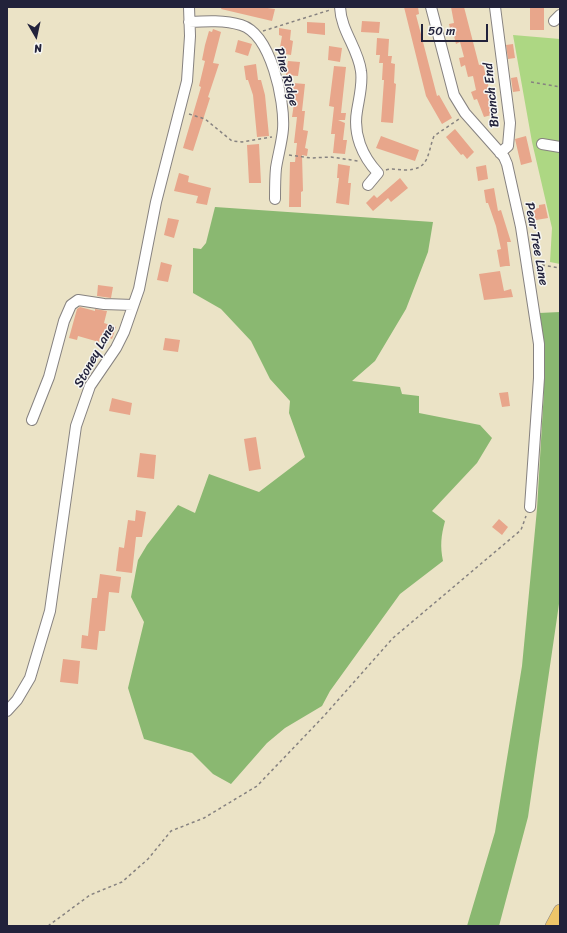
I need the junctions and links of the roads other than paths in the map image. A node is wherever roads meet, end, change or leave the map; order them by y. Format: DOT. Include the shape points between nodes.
graph roads {
  1 [pos="189,7"];
  2 [pos="340,7"];
  3 [pos="431,7"];
  4 [pos="495,7"];
  5 [pos="189,22"];
  6 [pos="542,144"];
  7 [pos="560,147"];
  8 [pos="500,153"];
  9 [pos="368,184"];
  10 [pos="274,199"];
  11 [pos="133,304"];
  12 [pos="32,420"];
  13 [pos="530,507"];
  14 [pos="7,711"];
  15 [pos="560,911"];
  16 [pos="552,926"];
  1 -- 5 [label="street, Stoney Lane"];
  2 -- 9 [label="street" via="342,23 361,71 356,126 360,146 368,162 378,173"];
  3 -- 8 [label="street, Pear Tree Lane" via="450,85 465,114"];
  4 -- 8 [label="street, Branch End" via="510,123 508,146"];
  5 -- 10 [label="street, Pine Ridge" via="219,21 241,25 256,34 263,42 283,109"];
  5 -- 11 [label="street, Stoney Lane" via="187,81 156,202 139,289"];
  6 -- 7 [label="street"];
  8 -- 13 [label="street, Pear Tree Lane" via="507,164 512,181 539,344"];
  11 -- 12 [label="street" via="104,304 78,300 71,304 49,377"];
  11 -- 14 [label="street, Stoney Lane" via="116,348 90,386 76,426 50,611 30,678"];
  15 -- 16 [label="main road"];
}
